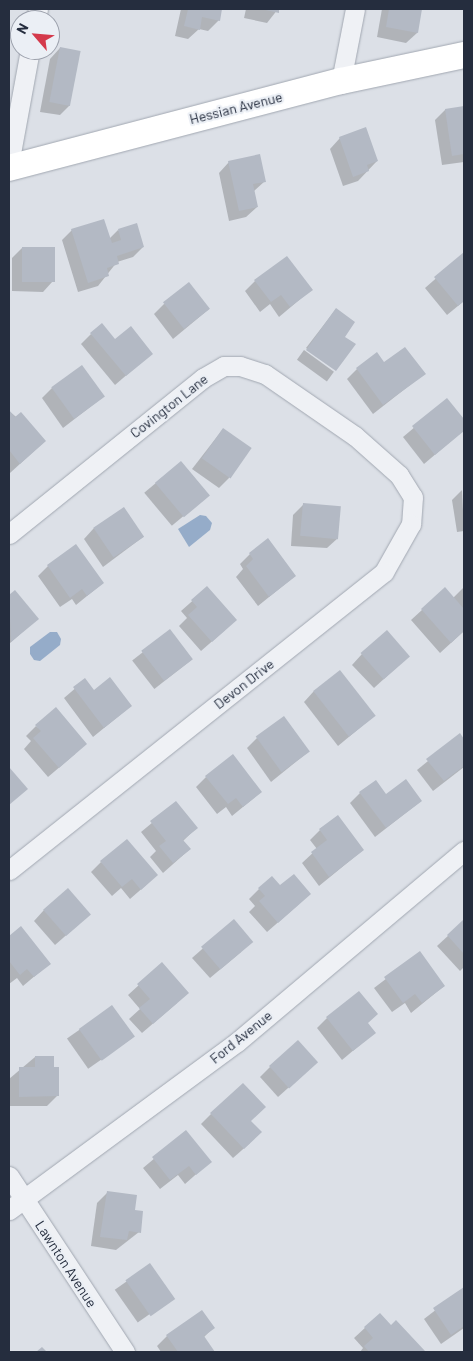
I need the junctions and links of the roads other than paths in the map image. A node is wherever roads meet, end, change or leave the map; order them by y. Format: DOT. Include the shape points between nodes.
graph roads {
  1 [pos="355,9"];
  2 [pos="464,55"];
  3 [pos="28,60"];
  4 [pos="341,81"];
  5 [pos="9,164"];
  6 [pos="9,168"];
  7 [pos="389,466"];
  8 [pos="9,534"];
  9 [pos="464,851"];
  10 [pos="9,870"];
  11 [pos="9,1176"];
  12 [pos="16,1205"];
  13 [pos="125,1352"];
  1 -- 4 [label="street"];
  2 -- 4 [label="main road, Hessian Avenue"];
  3 -- 5 [label="street"];
  4 -- 6 [label="main road, Hessian Avenue"];
  7 -- 8 [label="street, Covington Lane" via="355,436 265,374 240,366 224,366 203,378"];
  7 -- 10 [label="street, Devon Drive" via="413,497 411,524 384,572"];
  9 -- 12 [label="street, Ford Avenue" via="236,1042"];
  11 -- 12 [label="street, Lawnton Avenue"];
  12 -- 13 [label="street, Lawnton Avenue"];
}
